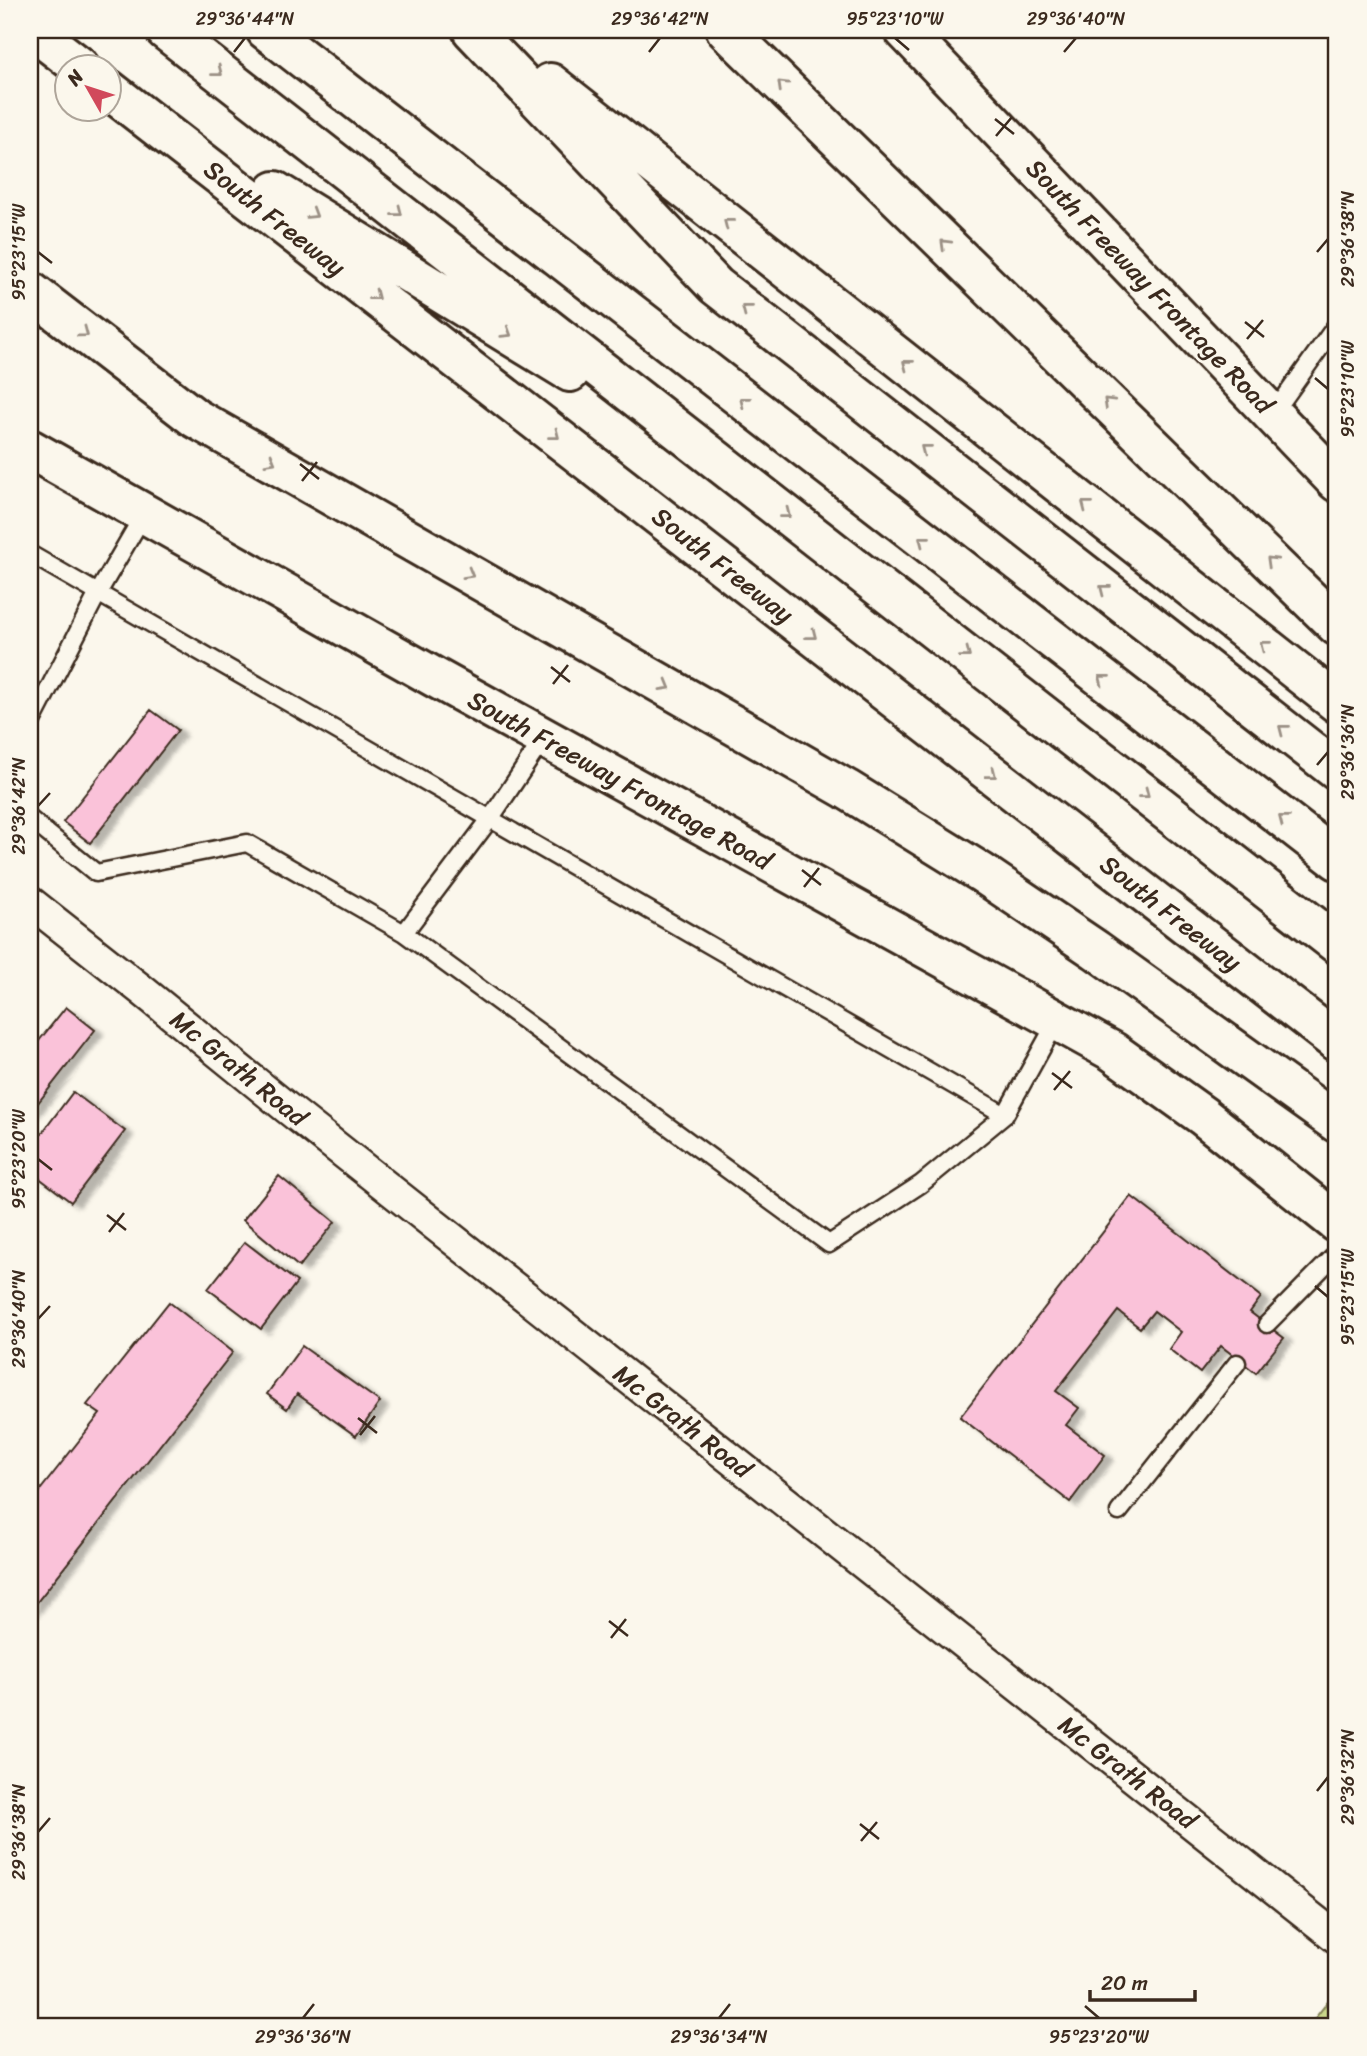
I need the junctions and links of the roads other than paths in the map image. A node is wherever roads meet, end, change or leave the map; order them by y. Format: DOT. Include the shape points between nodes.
graph roads {
  1 [pos="32,30"];
  2 [pos="165,30"];
  3 [pos="266,30"];
  4 [pos="472,30"];
  5 [pos="482,30"];
  6 [pos="726,30"];
  7 [pos="904,30"];
  8 [pos="61,52"];
  9 [pos="122,98"];
  10 [pos="122,100"];
  11 [pos="30,291"];
  12 [pos="1337,324"];
  13 [pos="1273,414"];
  14 [pos="30,449"];
  15 [pos="733,472"];
  16 [pos="1337,482"];
  17 [pos="144,513"];
  18 [pos="30,554"];
  19 [pos="98,593"];
  20 [pos="1337,626"];
  21 [pos="1337,703"];
  22 [pos="30,725"];
  23 [pos="544,738"];
  24 [pos="1337,771"];
  25 [pos="30,819"];
  26 [pos="490,819"];
  27 [pos="1337,860"];
  28 [pos="30,902"];
  29 [pos="404,933"];
  30 [pos="1337,944"];
  31 [pos="1057,1021"];
  32 [pos="1337,1042"];
  33 [pos="1005,1115"];
  34 [pos="1337,1123"];
  35 [pos="1337,1223"];
  36 [pos="1337,1253"];
  37 [pos="1267,1324"];
  38 [pos="1237,1363"];
  39 [pos="1119,1512"];
  40 [pos="1337,1938"];
  1 -- 8 [label="main road"];
  2 -- 15 [label="main road, one-way"];
  27 -- 3 [label="main road, one-way"];
  24 -- 4 [label="main road, one-way" via="716,286"];
  21 -- 5 [label="main road, one-way"];
  20 -- 6 [label="main road, one-way"];
  7 -- 13 [label="main road, South Freeway Frontage Road"];
  9 -- 15 [label="main road, one-way"];
  10 -- 32 [label="main road, South Freeway, one-way"];
  11 -- 34 [label="main road, one-way" via="195,418 846,789 982,873"];
  12 -- 13 [label="lane"];
  13 -- 16 [label="main road, South Freeway Frontage Road"];
  14 -- 17 [label="main road, South Freeway Frontage Road"];
  15 -- 30 [label="main road, one-way"];
  17 -- 19 [label="lane"];
  17 -- 23 [label="main road, South Freeway Frontage Road"];
  18 -- 19 [label="lane"];
  19 -- 22 [label="lane"];
  19 -- 26 [label="lane"];
  23 -- 26 [label="lane"];
  23 -- 31 [label="main road, South Freeway Frontage Road"];
  25 -- 29 [label="lane" via="96,873 247,843"];
  26 -- 29 [label="lane"];
  26 -- 33 [label="lane"];
  28 -- 40 [label="street, Mc Grath Road"];
  29 -- 33 [label="lane" via="829,1244 921,1184"];
  31 -- 33 [label="lane"];
  31 -- 35 [label="main road, South Freeway Frontage Road" via="1112,1051 1203,1116"];
  36 -- 37 [label="lane"];
  38 -- 39 [label="lane"];
}
